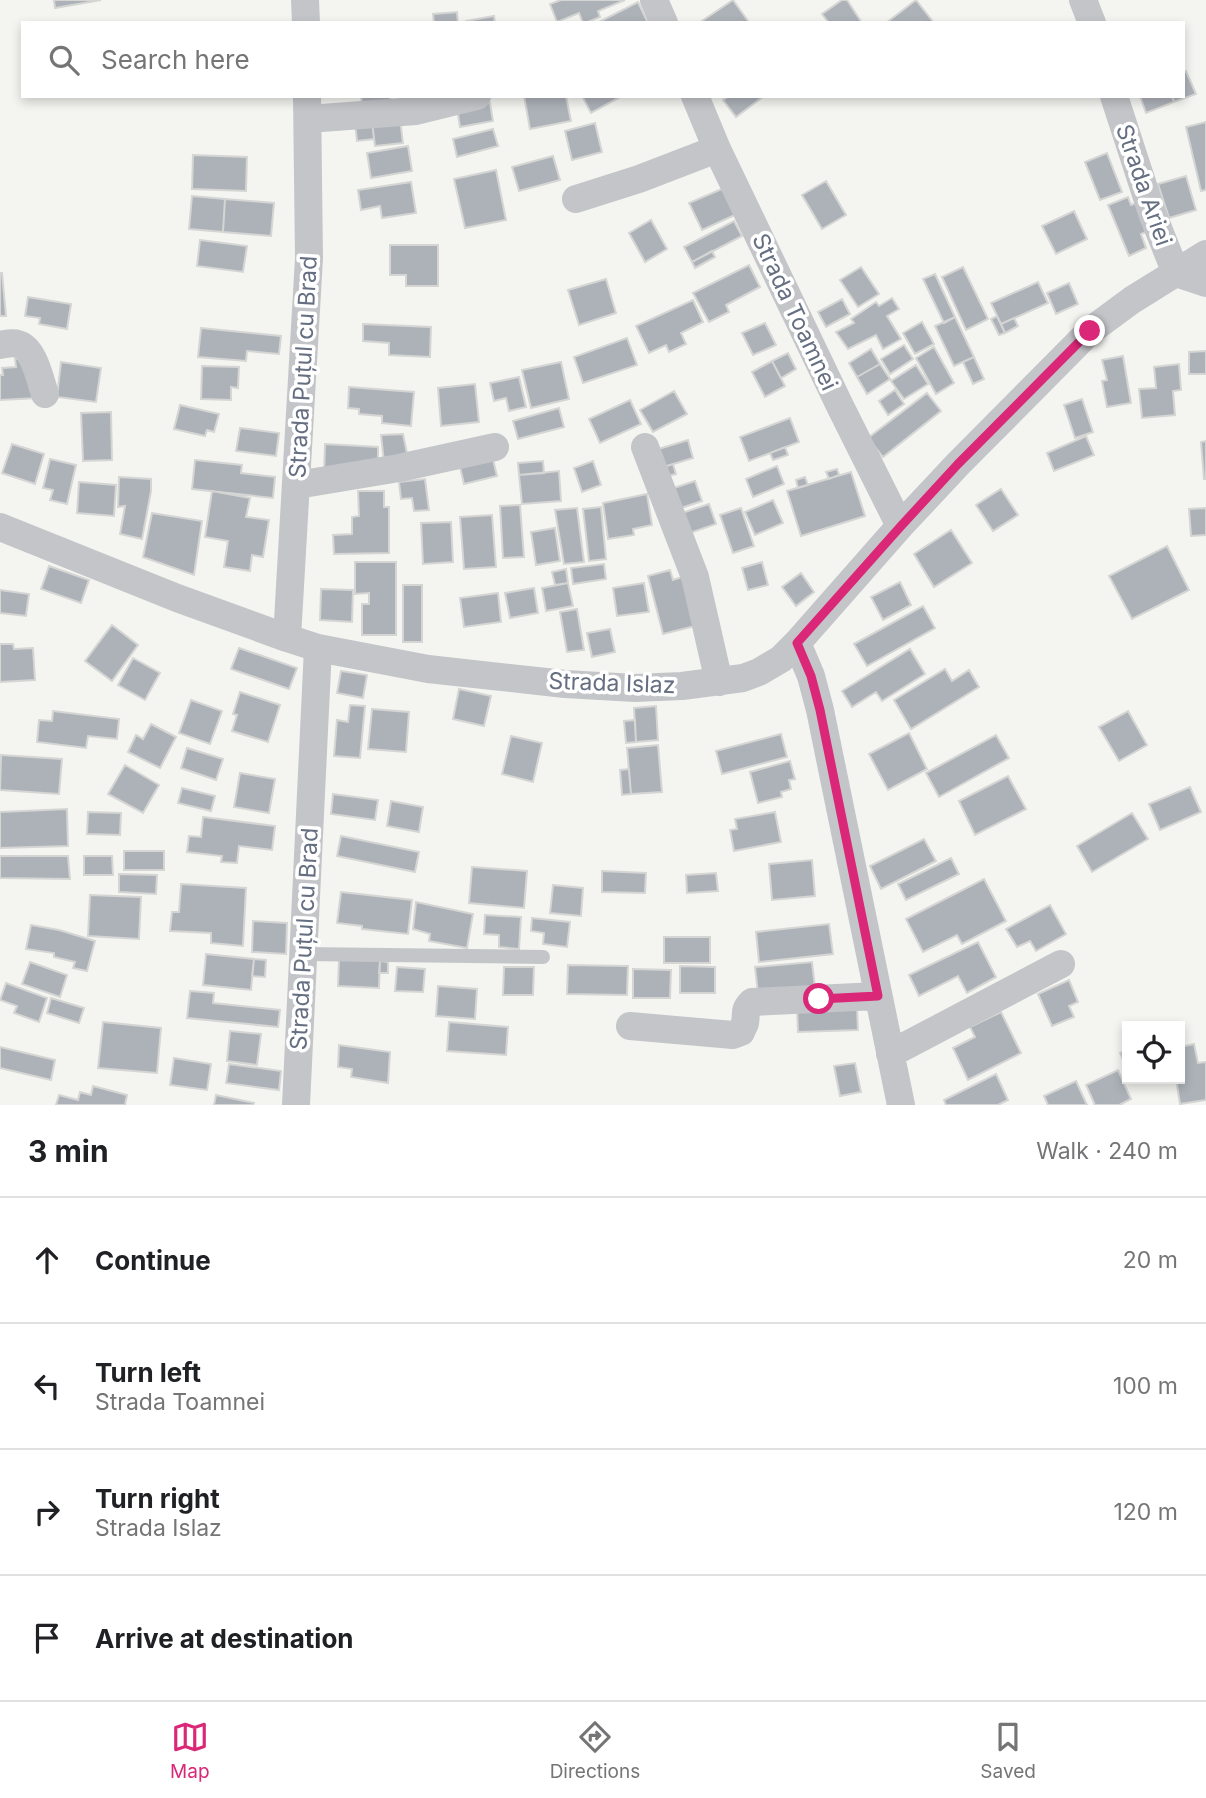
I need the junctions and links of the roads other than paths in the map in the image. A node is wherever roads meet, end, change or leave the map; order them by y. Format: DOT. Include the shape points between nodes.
graph roads {
  1 [pos="305,0"];
  2 [pos="654,0"];
  3 [pos="1083,0"];
  4 [pos="306,21"];
  5 [pos="663,21"];
  6 [pos="1091,21"];
  7 [pos="469,98"];
  8 [pos="696,98"];
  9 [pos="1115,98"];
  10 [pos="308,107"];
  11 [pos="717,149"];
  12 [pos="576,199"];
  13 [pos="1206,254"];
  14 [pos="1175,273"];
  15 [pos="1206,283"];
  16 [pos="0,345"];
  17 [pos="45,394"];
  18 [pos="495,447"];
  19 [pos="645,447"];
  20 [pos="297,485"];
  21 [pos="901,526"];
  22 [pos="0,527"];
  23 [pos="287,638"];
  24 [pos="797,643"];
  25 [pos="318,648"];
  26 [pos="719,682"];
  27 [pos="303,954"];
  28 [pos="543,957"];
  29 [pos="1061,964"];
  30 [pos="878,996"];
  31 [pos="630,1026"];
  32 [pos="890,1054"];
  33 [pos="296,1105"];
  34 [pos="901,1105"];
  1 -- 4 [label="street"];
  2 -- 5 [label="street"];
  3 -- 6 [label="street"];
  7 -- 10 [label="street" via="416,111"];
  8 -- 11 [label="street, Strada Toamnei"];
  9 -- 14 [label="street, Strada Ariei"];
  10 -- 20 [label="street, Strada Puțul cu Brad" via="309,258"];
  11 -- 12 [label="street"];
  11 -- 21 [label="street, Strada Toamnei"];
  13 -- 14 [label="street, Strada Islaz"];
  14 -- 15 [label="street"];
  14 -- 21 [label="street, Strada Islaz" via="1090,331"];
  16 -- 17 [label="street" via="17,343 25,348"];
  18 -- 20 [label="street"];
  19 -- 26 [label="street" via="695,577"];
  20 -- 23 [label="street, Strada Puțul cu Brad"];
  21 -- 24 [label="street, Strada Islaz"];
  22 -- 23 [label="street, Strada Islaz"];
  23 -- 25 [label="street, Strada Islaz"];
  24 -- 26 [label="street, Strada Islaz" via="758,672"];
  24 -- 30 [label="street" via="820,710"];
  25 -- 26 [label="street, Strada Islaz" via="428,669 565,684 635,688"];
  25 -- 27 [label="street, Strada Puțul cu Brad"];
  27 -- 28 [label="lane"];
  27 -- 33 [label="street, Strada Puțul cu Brad"];
  29 -- 32 [label="street"];
  30 -- 31 [label="street" via="752,1002 741,1032 733,1035"];
  30 -- 32 [label="street"];
  32 -- 34 [label="street"];
}
